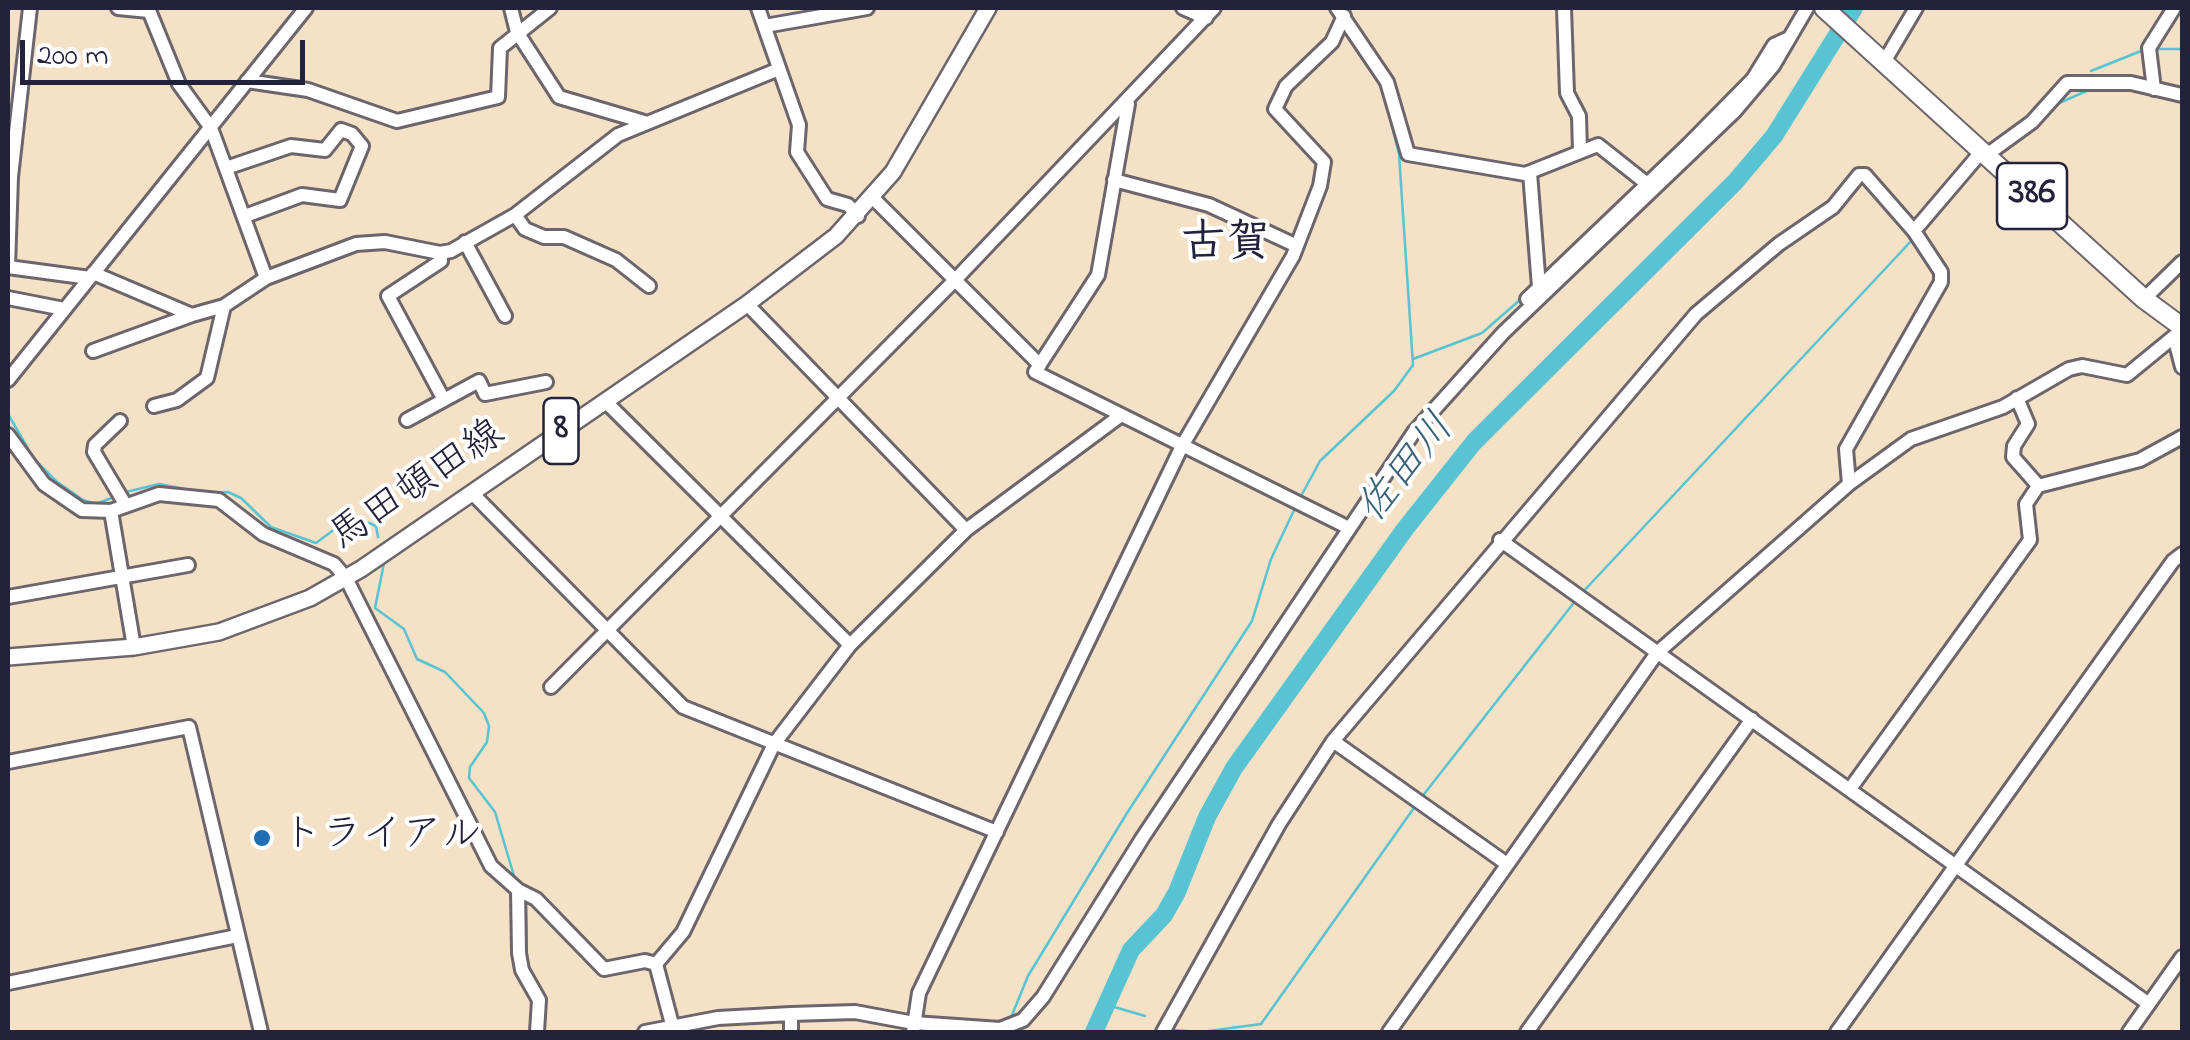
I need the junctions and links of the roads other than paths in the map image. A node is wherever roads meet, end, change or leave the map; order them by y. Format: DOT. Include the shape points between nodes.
graph roads {
  1 [pos="30,8"];
  2 [pos="118,8"];
  3 [pos="306,8"];
  4 [pos="511,8"];
  5 [pos="550,8"];
  6 [pos="758,8"];
  7 [pos="868,8"];
  8 [pos="988,8"];
  9 [pos="1183,8"];
  10 [pos="1564,8"];
  11 [pos="1807,8"];
  12 [pos="1824,8"];
  13 [pos="1916,8"];
  14 [pos="2174,8"];
  15 [pos="149,9"];
  16 [pos="1340,12"];
  17 [pos="1210,13"];
  18 [pos="765,26"];
  19 [pos="517,32"];
  20 [pos="1789,38"];
  21 [pos="1884,62"];
  22 [pos="780,69"];
  23 [pos="247,81"];
  24 [pos="2154,89"];
  25 [pos="2182,94"];
  26 [pos="1128,101"];
  27 [pos="360,107"];
  28 [pos="644,122"];
  29 [pos="211,128"];
  30 [pos="349,132"];
  31 [pos="1580,151"];
  32 [pos="1985,152"];
  33 [pos="226,168"];
  34 [pos="1530,173"];
  35 [pos="1114,180"];
  36 [pos="1643,181"];
  37 [pos="873,198"];
  38 [pos="515,215"];
  39 [pos="245,216"];
  40 [pos="858,216"];
  41 [pos="1916,234"];
  42 [pos="465,242"];
  43 [pos="1297,246"];
  44 [pos="440,253"];
  45 [pos="2182,262"];
  46 [pos="8,267"];
  47 [pos="91,276"];
  48 [pos="266,278"];
  49 [pos="955,280"];
  50 [pos="1539,283"];
  51 [pos="649,286"];
  52 [pos="8,298"];
  53 [pos="2144,299"];
  54 [pos="747,304"];
  55 [pos="224,306"];
  56 [pos="64,309"];
  57 [pos="192,315"];
  58 [pos="505,316"];
  59 [pos="2180,332"];
  60 [pos="1496,340"];
  61 [pos="93,350"];
  62 [pos="1040,364"];
  63 [pos="2182,367"];
  64 [pos="8,380"];
  65 [pos="546,382"];
  66 [pos="2017,398"];
  67 [pos="837,399"];
  68 [pos="444,400"];
  69 [pos="604,401"];
  70 [pos="154,406"];
  71 [pos="1120,416"];
  72 [pos="406,420"];
  73 [pos="120,421"];
  74 [pos="8,435"];
  75 [pos="2182,437"];
  76 [pos="1182,446"];
  77 [pos="2036,483"];
  78 [pos="1849,484"];
  79 [pos="472,492"];
  80 [pos="122,499"];
  81 [pos="111,511"];
  82 [pos="720,516"];
  83 [pos="1347,526"];
  84 [pos="966,530"];
  85 [pos="1500,540"];
  86 [pos="2182,554"];
  87 [pos="188,564"];
  88 [pos="121,577"];
  89 [pos="346,578"];
  90 [pos="8,597"];
  91 [pos="607,630"];
  92 [pos="850,645"];
  93 [pos="134,648"];
  94 [pos="1657,653"];
  95 [pos="8,657"];
  96 [pos="550,687"];
  97 [pos="1752,719"];
  98 [pos="1333,740"];
  99 [pos="774,744"];
  100 [pos="8,762"];
  101 [pos="1850,789"];
  102 [pos="997,832"];
  103 [pos="1507,864"];
  104 [pos="1955,864"];
  105 [pos="522,892"];
  106 [pos="237,936"];
  107 [pos="2182,957"];
  108 [pos="656,964"];
  109 [pos="8,983"];
  110 [pos="2149,1004"];
  111 [pos="790,1014"];
  112 [pos="913,1028"];
  113 [pos="674,1030"];
  114 [pos="261,1032"];
  115 [pos="537,1032"];
  116 [pos="645,1032"];
  117 [pos="791,1032"];
  118 [pos="1162,1032"];
  119 [pos="1389,1032"];
  120 [pos="1527,1032"];
  121 [pos="1837,1032"];
  122 [pos="2129,1032"];
  1 -- 46 [label="street"];
  2 -- 15 [label="street"];
  3 -- 23 [label="street"];
  4 -- 19 [label="street"];
  5 -- 19 [label="street"];
  6 -- 18 [label="street"];
  7 -- 18 [label="street"];
  8 -- 37 [label="main road, 馬田頓田線 / 8"];
  9 -- 17 [label="street"];
  10 -- 31 [label="street" via="1566,93 1579,116"];
  11 -- 20 [label="street"];
  12 -- 21 [label="highway, 386"];
  13 -- 21 [label="street"];
  14 -- 24 [label="street" via="2150,52"];
  15 -- 29 [label="street" via="180,84"];
  16 -- 34 [label="street" via="1387,82 1408,154"];
  16 -- 43 [label="street" via="1332,42 1286,86 1275,110 1324,162"];
  17 -- 26 [label="street"];
  18 -- 22 [label="street"];
  19 -- 27 [label="street" via="500,48 498,97 397,121"];
  19 -- 28 [label="street" via="559,97"];
  20 -- 36 [label="street" via="1774,45 1753,79"];
  20 -- 60 [label="street" via="1735,112"];
  21 -- 32 [label="highway, 386"];
  22 -- 28 [label="street"];
  22 -- 40 [label="street" via="799,125 797,152 828,199"];
  23 -- 27 [label="street"];
  23 -- 29 [label="street"];
  24 -- 25 [label="street"];
  24 -- 32 [label="street" via="2098,80 2067,83 2032,122"];
  26 -- 35 [label="street"];
  26 -- 49 [label="street"];
  27 -- 30 [label="street"];
  28 -- 38 [label="street"];
  29 -- 33 [label="street"];
  29 -- 47 [label="street"];
  30 -- 33 [label="street" via="338,132 326,150 291,146"];
  30 -- 39 [label="street" via="363,149 340,200 302,195"];
  31 -- 34 [label="street"];
  31 -- 36 [label="street" via="1598,144"];
  32 -- 41 [label="street"];
  32 -- 53 [label="highway, 386"];
  33 -- 39 [label="street"];
  34 -- 50 [label="street"];
  35 -- 43 [label="street" via="1209,205"];
  35 -- 62 [label="street" via="1098,275"];
  36 -- 50 [label="street"];
  37 -- 40 [label="main road, 馬田頓田線 / 8"];
  37 -- 49 [label="street"];
  38 -- 42 [label="street"];
  38 -- 51 [label="street" via="525,229 564,237 616,260"];
  39 -- 48 [label="street"];
  40 -- 54 [label="main road, 馬田頓田線 / 8"];
  41 -- 78 [label="street" via="1941,282 1846,449"];
  41 -- 85 [label="street" via="1859,175 1833,208 1696,314"];
  42 -- 44 [label="street"];
  42 -- 58 [label="street"];
  43 -- 76 [label="street"];
  44 -- 48 [label="street" via="370,242"];
  44 -- 68 [label="street" via="441,262 388,296"];
  45 -- 53 [label="street"];
  46 -- 47 [label="street"];
  47 -- 56 [label="street"];
  47 -- 57 [label="street"];
  48 -- 55 [label="street"];
  49 -- 62 [label="street"];
  49 -- 67 [label="street"];
  50 -- 60 [label="street"];
  52 -- 56 [label="street"];
  53 -- 59 [label="highway, 386"];
  54 -- 67 [label="street"];
  54 -- 69 [label="main road, 馬田頓田線 / 8"];
  55 -- 57 [label="street"];
  55 -- 70 [label="street" via="207,378 177,400"];
  56 -- 64 [label="street"];
  57 -- 61 [label="street"];
  59 -- 63 [label="street"];
  59 -- 66 [label="street" via="2127,375 2082,366 2054,374"];
  60 -- 83 [label="street" via="1414,432"];
  62 -- 71 [label="street" via="1040,376"];
  65 -- 68 [label="street" via="485,394 479,381"];
  66 -- 77 [label="street" via="2028,424 2013,457"];
  66 -- 78 [label="street" via="1911,439"];
  67 -- 82 [label="street"];
  67 -- 84 [label="street"];
  68 -- 72 [label="street"];
  69 -- 79 [label="main road, 馬田頓田線 / 8"];
  69 -- 82 [label="street"];
  71 -- 76 [label="street"];
  71 -- 84 [label="street"];
  73 -- 80 [label="street" via="94,452"];
  74 -- 81 [label="street" via="23,461 63,499 89,512"];
  75 -- 101 [label="street" via="2140,460 2038,486 2026,504 2030,540"];
  76 -- 83 [label="street"];
  76 -- 102 [label="street"];
  78 -- 94 [label="street"];
  79 -- 89 [label="main road, 馬田頓田線 / 8"];
  79 -- 91 [label="street"];
  80 -- 81 [label="street"];
  80 -- 89 [label="street" via="158,494 219,500 263,534 320,556"];
  81 -- 88 [label="street"];
  82 -- 91 [label="street"];
  82 -- 92 [label="street"];
  83 -- 112 [label="street" via="1036,1008 1000,1029"];
  84 -- 92 [label="street"];
  85 -- 94 [label="street"];
  85 -- 98 [label="street"];
  86 -- 104 [label="street"];
  87 -- 88 [label="street"];
  88 -- 90 [label="street"];
  88 -- 93 [label="street"];
  89 -- 93 [label="main road, 馬田頓田線 / 8" via="219,632"];
  89 -- 105 [label="street" via="491,866"];
  91 -- 96 [label="street"];
  91 -- 99 [label="street" via="683,707"];
  92 -- 99 [label="street"];
  93 -- 95 [label="main road, 馬田頓田線 / 8"];
  94 -- 97 [label="street"];
  94 -- 103 [label="street"];
  97 -- 101 [label="street"];
  97 -- 120 [label="street"];
  98 -- 103 [label="street"];
  98 -- 118 [label="street"];
  99 -- 102 [label="street"];
  99 -- 108 [label="street" via="683,932"];
  100 -- 106 [label="street" via="189,727"];
  101 -- 104 [label="street"];
  102 -- 112 [label="street" via="919,993"];
  103 -- 119 [label="street"];
  104 -- 110 [label="street"];
  104 -- 121 [label="street"];
  105 -- 108 [label="street" via="604,969"];
  105 -- 115 [label="street" via="519,954 539,1000"];
  106 -- 109 [label="street"];
  106 -- 114 [label="street"];
  107 -- 110 [label="street"];
  108 -- 113 [label="street"];
  110 -- 122 [label="street"];
  111 -- 112 [label="street" via="855,1012"];
  111 -- 113 [label="street" via="718,1018"];
  111 -- 117 [label="street"];
  113 -- 116 [label="street"];
}
